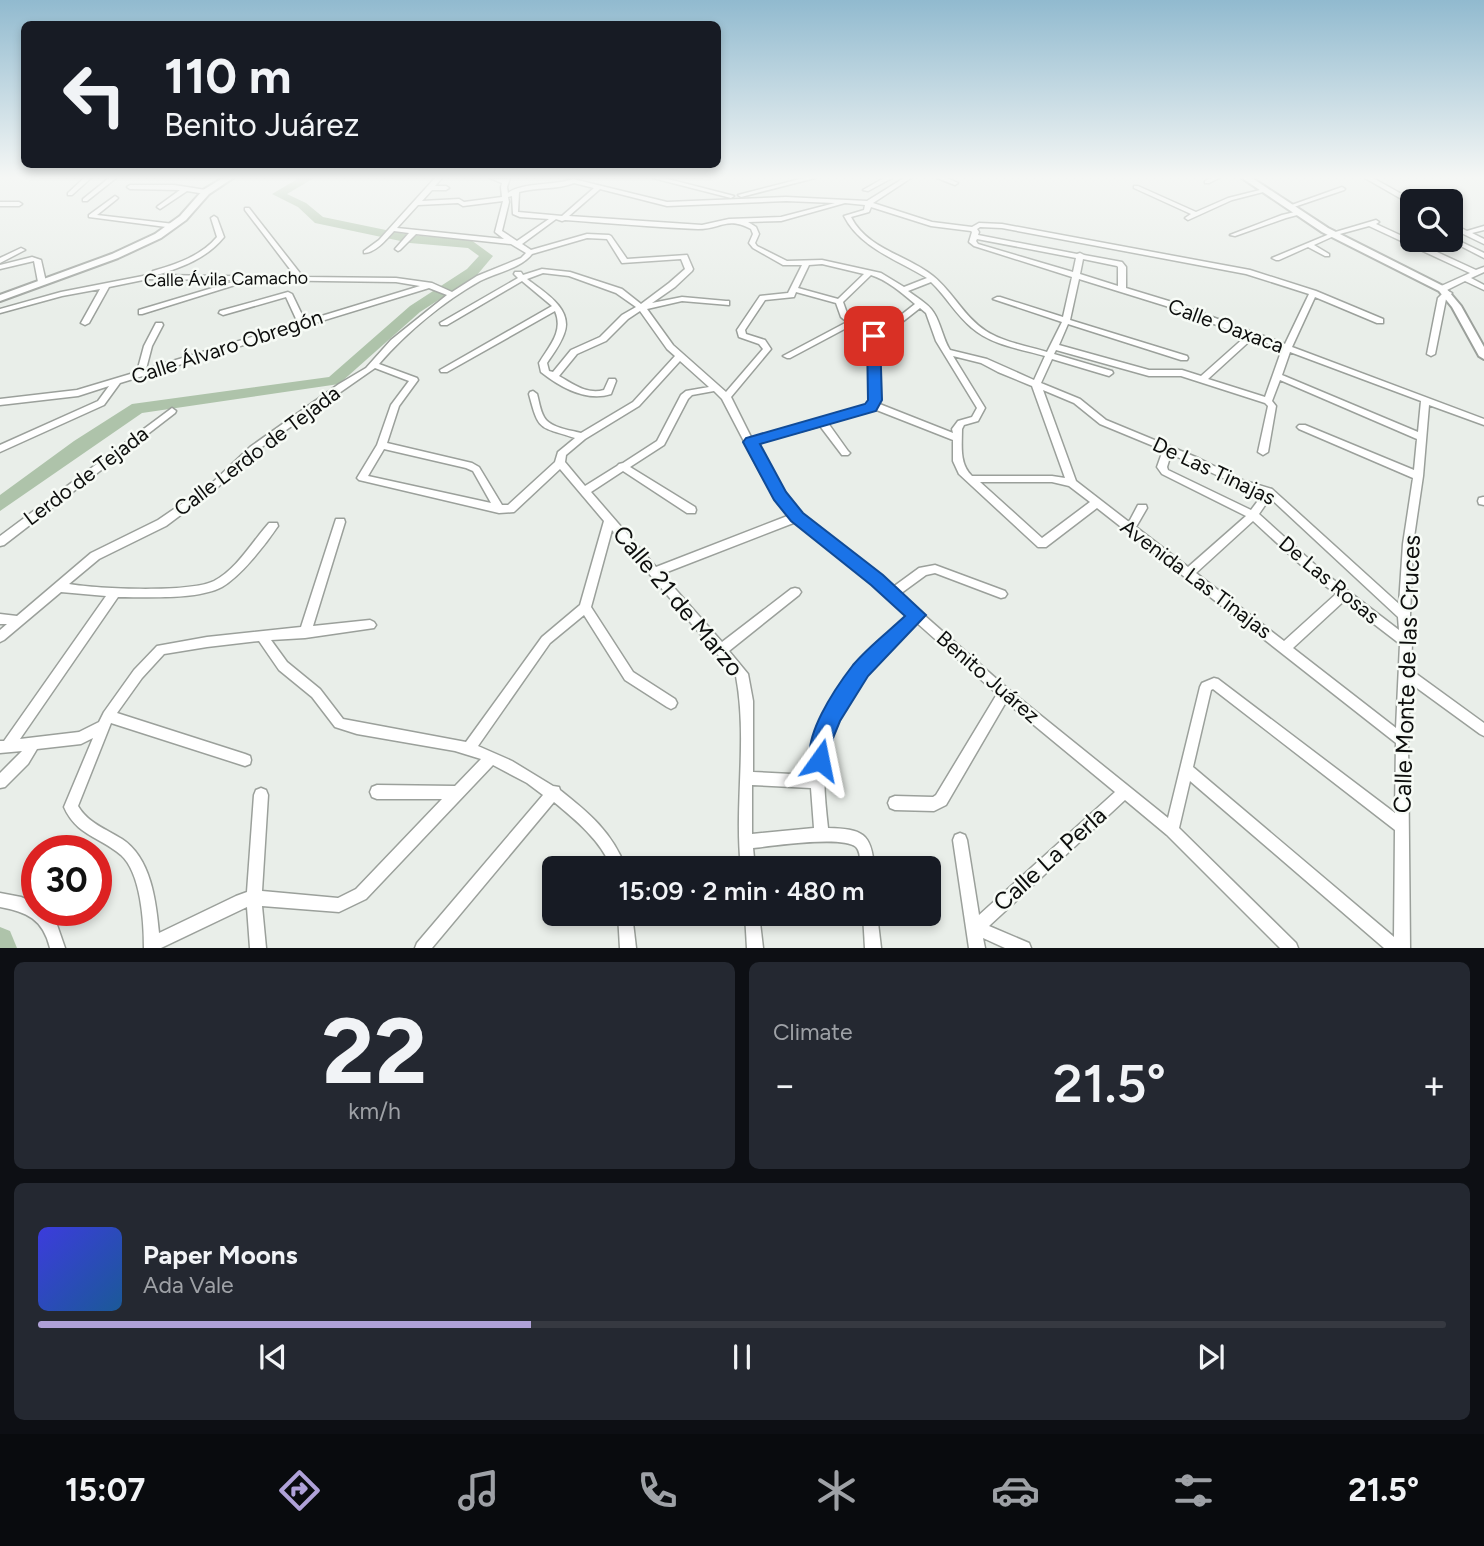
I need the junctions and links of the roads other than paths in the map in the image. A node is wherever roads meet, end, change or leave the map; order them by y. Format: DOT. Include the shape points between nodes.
graph roads {
  1 [pos="143,222"];
  2 [pos="178,222"];
  3 [pos="216,222"];
  4 [pos="257,222"];
  5 [pos="398,222"];
  6 [pos="500,222"];
  7 [pos="548,222"];
  8 [pos="615,222"];
  9 [pos="731,222"];
  10 [pos="743,222"];
  11 [pos="850,222"];
  12 [pos="925,222"];
  13 [pos="1267,222"];
  14 [pos="1313,222"];
  15 [pos="174,226"];
  16 [pos="1484,228"];
  17 [pos="1463,231"];
  18 [pos="389,232"];
  19 [pos="973,232"];
  20 [pos="1466,233"];
  21 [pos="1334,234"];
  22 [pos="1233,235"];
  23 [pos="410,236"];
  24 [pos="1484,242"];
  25 [pos="517,243"];
  26 [pos="1308,244"];
  27 [pos="1463,245"];
  28 [pos="398,249"];
  29 [pos="21,250"];
  30 [pos="366,251"];
  31 [pos="530,253"];
  32 [pos="1080,255"];
  33 [pos="1327,255"];
  34 [pos="1484,256"];
  35 [pos="1276,258"];
  36 [pos="0,261"];
  37 [pos="806,263"];
  38 [pos="512,265"];
  39 [pos="0,267"];
  40 [pos="1480,271"];
  41 [pos="870,273"];
  42 [pos="152,275"];
  43 [pos="1077,275"];
  44 [pos="258,277"];
  45 [pos="300,277"];
  46 [pos="522,278"];
  47 [pos="1466,278"];
  48 [pos="932,279"];
  49 [pos="42,282"];
  50 [pos="106,285"];
  51 [pos="429,285"];
  52 [pos="1484,288"];
  53 [pos="794,289"];
  54 [pos="1122,289"];
  55 [pos="903,290"];
  56 [pos="1445,291"];
  57 [pos="1313,293"];
  58 [pos="452,295"];
  59 [pos="0,298"];
  60 [pos="997,299"];
  61 [pos="839,302"];
  62 [pos="726,303"];
  63 [pos="921,303"];
  64 [pos="556,307"];
  65 [pos="640,308"];
  66 [pos="0,311"];
  67 [pos="142,312"];
  68 [pos="223,313"];
  69 [pos="1066,321"];
  70 [pos="1380,321"];
  71 [pos="85,323"];
  72 [pos="302,323"];
  73 [pos="444,323"];
  74 [pos="852,323"];
  75 [pos="159,325"];
  76 [pos="1252,335"];
  77 [pos="874,340"];
  78 [pos="1056,346"];
  79 [pos="1287,348"];
  80 [pos="946,352"];
  81 [pos="1431,354"];
  82 [pos="680,356"];
  83 [pos="787,356"];
  84 [pos="1052,356"];
  85 [pos="1484,356"];
  86 [pos="1184,358"];
  87 [pos="376,365"];
  88 [pos="444,370"];
  89 [pos="141,373"];
  90 [pos="1109,373"];
  91 [pos="554,376"];
  92 [pos="1277,376"];
  93 [pos="1202,380"];
  94 [pos="612,381"];
  95 [pos="117,382"];
  96 [pos="1036,384"];
  97 [pos="717,388"];
  98 [pos="533,394"];
  99 [pos="726,397"];
  100 [pos="1268,401"];
  101 [pos="1424,401"];
  102 [pos="0,402"];
  103 [pos="873,405"];
  104 [pos="172,411"];
  105 [pos="821,422"];
  106 [pos="1484,422"];
  107 [pos="1302,427"];
  108 [pos="577,435"];
  109 [pos="1422,437"];
  110 [pos="956,438"];
  111 [pos="751,442"];
  112 [pos="382,445"];
  113 [pos="0,449"];
  114 [pos="1168,450"];
  115 [pos="1263,452"];
  116 [pos="845,453"];
  117 [pos="560,463"];
  118 [pos="622,466"];
  119 [pos="1418,476"];
  120 [pos="968,479"];
  121 [pos="1072,484"];
  122 [pos="585,491"];
  123 [pos="1269,492"];
  124 [pos="1097,502"];
  125 [pos="1142,508"];
  126 [pos="499,509"];
  127 [pos="691,510"];
  128 [pos="1253,515"];
  129 [pos="797,517"];
  130 [pos="610,520"];
  131 [pos="340,523"];
  132 [pos="273,526"];
  133 [pos="1130,529"];
  134 [pos="0,542"];
  135 [pos="655,572"];
  136 [pos="1188,573"];
  137 [pos="60,587"];
  138 [pos="795,592"];
  139 [pos="115,593"];
  140 [pos="893,593"];
  141 [pos="1002,594"];
  142 [pos="1343,595"];
  143 [pos="585,607"];
  144 [pos="917,615"];
  145 [pos="1404,615"];
  146 [pos="0,619"];
  147 [pos="18,621"];
  148 [pos="370,625"];
  149 [pos="306,633"];
  150 [pos="262,636"];
  151 [pos="0,637"];
  152 [pos="1406,642"];
  153 [pos="1286,647"];
  154 [pos="721,650"];
  155 [pos="1406,673"];
  156 [pos="1004,693"];
  157 [pos="671,704"];
  158 [pos="105,722"];
  159 [pos="1484,730"];
  160 [pos="1402,740"];
  161 [pos="33,744"];
  162 [pos="4,747"];
  163 [pos="469,748"];
  164 [pos="491,758"];
  165 [pos="245,760"];
  166 [pos="1188,771"];
  167 [pos="746,778"];
  168 [pos="0,782"];
  169 [pos="818,782"];
  170 [pos="1125,791"];
  171 [pos="377,792"];
  172 [pos="554,792"];
  173 [pos="456,793"];
  174 [pos="261,795"];
  175 [pos="895,803"];
  176 [pos="1403,827"];
  177 [pos="1172,830"];
  178 [pos="822,835"];
  179 [pos="960,840"];
  180 [pos="745,842"];
  181 [pos="616,856"];
  182 [pos="747,856"];
  183 [pos="866,856"];
  184 [pos="254,898"];
  185 [pos="0,900"];
  186 [pos="626,926"];
  187 [pos="753,926"];
  188 [pos="871,926"];
  189 [pos="976,928"];
  190 [pos="152,946"];
  191 [pos="58,947"];
  192 [pos="258,947"];
  193 [pos="422,947"];
  194 [pos="628,947"];
  195 [pos="755,947"];
  196 [pos="873,947"];
  197 [pos="977,947"];
  198 [pos="1024,947"];
  199 [pos="1291,947"];
  200 [pos="1396,947"];
  201 [pos="1402,947"];
  1 -- 15 [label="street"];
  2 -- 15 [label="main road"];
  3 -- 42 [label="street" via="221,237 202,254"];
  4 -- 45 [label="street"];
  5 -- 18 [label="street"];
  6 -- 25 [label="street" via="498,232"];
  7 -- 25 [label="street"];
  8 -- 9 [label="street" via="693,227"];
  10 -- 37 [label="street" via="754,228 752,243 757,248 786,263"];
  11 -- 48 [label="street" via="873,244"];
  12 -- 19 [label="street"];
  13 -- 22 [label="street"];
  14 -- 21 [label="main road"];
  15 -- 49 [label="main road" via="139,246"];
  16 -- 20 [label="street"];
  17 -- 20 [label="street"];
  18 -- 23 [label="street"];
  18 -- 30 [label="street"];
  19 -- 32 [label="street"];
  19 -- 43 [label="street, Calle Oaxaca" via="976,245"];
  19 -- 57 [label="street" via="979,225 1002,226 1247,272"];
  20 -- 24 [label="street"];
  21 -- 26 [label="street"];
  21 -- 40 [label="street" via="1373,223"];
  21 -- 56 [label="main road"];
  23 -- 25 [label="street"];
  23 -- 28 [label="street"];
  25 -- 31 [label="street"];
  26 -- 33 [label="street"];
  26 -- 35 [label="street"];
  27 -- 34 [label="street"];
  29 -- 36 [label="street"];
  31 -- 38 [label="street, Calle Lerdo de Tejada"];
  31 -- 65 [label="street, Calle Lerdo de Tejada" via="579,237 605,235 625,261 686,259 689,269"];
  32 -- 43 [label="street"];
  32 -- 54 [label="street" via="1121,265"];
  37 -- 41 [label="street"];
  37 -- 53 [label="street"];
  38 -- 46 [label="street"];
  38 -- 58 [label="street, Calle Lerdo de Tejada"];
  39 -- 49 [label="street" via="37,260"];
  40 -- 47 [label="street"];
  41 -- 55 [label="street"];
  41 -- 61 [label="street"];
  42 -- 44 [label="street, Calle Ávila Camacho"];
  42 -- 50 [label="street, Calle Ávila Camacho"];
  43 -- 54 [label="street, Calle Oaxaca"];
  43 -- 69 [label="street"];
  44 -- 45 [label="street, Calle Ávila Camacho"];
  44 -- 67 [label="street"];
  45 -- 51 [label="street, Calle Ávila Camacho"];
  46 -- 64 [label="street"];
  46 -- 65 [label="street, Benito Juárez" via="547,271 570,274 619,291"];
  46 -- 73 [label="street"];
  47 -- 52 [label="street"];
  47 -- 56 [label="street"];
  48 -- 55 [label="street"];
  48 -- 84 [label="street" via="984,335"];
  49 -- 59 [label="main road"];
  50 -- 66 [label="street, Calle Ávila Camacho"];
  50 -- 71 [label="street"];
  51 -- 58 [label="street, Calle Ávila Camacho"];
  51 -- 72 [label="street, Calle Álvaro Obregón"];
  53 -- 61 [label="street"];
  53 -- 99 [label="street" via="789,297 763,298 741,330 767,349"];
  54 -- 76 [label="street, Calle Oaxaca"];
  55 -- 63 [label="street"];
  56 -- 81 [label="street"];
  56 -- 85 [label="main road"];
  57 -- 70 [label="street"];
  57 -- 79 [label="street"];
  58 -- 87 [label="street, Calle Lerdo de Tejada" via="394,342"];
  60 -- 69 [label="street"];
  61 -- 74 [label="street"];
  62 -- 65 [label="street" via="682,299"];
  63 -- 77 [label="street"];
  63 -- 80 [label="street" via="930,312"];
  64 -- 88 [label="street"];
  64 -- 91 [label="street" via="563,328 543,369"];
  65 -- 82 [label="street, Benito Juárez"];
  65 -- 91 [label="street" via="603,340 574,352"];
  68 -- 72 [label="street" via="288,294"];
  69 -- 78 [label="street"];
  69 -- 86 [label="street"];
  72 -- 89 [label="street, Calle Álvaro Obregón"];
  74 -- 77 [label="street"];
  74 -- 83 [label="street"];
  75 -- 89 [label="street"];
  76 -- 79 [label="street, Calle Oaxaca"];
  76 -- 93 [label="street"];
  77 -- 103 [label="street"];
  78 -- 84 [label="street"];
  78 -- 93 [label="street" via="1149,373 1173,371"];
  79 -- 92 [label="street"];
  79 -- 101 [label="street, Calle Oaxaca"];
  80 -- 96 [label="street, De Las Tinajas" via="976,358"];
  80 -- 110 [label="street" via="981,408 975,419 958,425"];
  82 -- 97 [label="street, Benito Juárez"];
  82 -- 108 [label="street" via="636,404"];
  84 -- 90 [label="street"];
  84 -- 96 [label="street"];
  87 -- 112 [label="street" via="414,379 395,405"];
  87 -- 137 [label="street, Calle Lerdo de Tejada" via="253,449 187,506 144,534 95,556"];
  89 -- 95 [label="street, Calle Álvaro Obregón"];
  91 -- 94 [label="street" via="598,395 608,392"];
  92 -- 100 [label="street"];
  92 -- 109 [label="street"];
  93 -- 100 [label="street"];
  95 -- 102 [label="street" via="78,393"];
  95 -- 113 [label="street, Calle Álvaro Obregón" via="101,403"];
  96 -- 114 [label="street, De Las Tinajas" via="1077,401 1103,422"];
  96 -- 121 [label="street"];
  97 -- 99 [label="street, Benito Juárez"];
  97 -- 118 [label="street" via="684,397 661,443"];
  98 -- 108 [label="street" via="542,422"];
  99 -- 111 [label="street, Benito Juárez"];
  100 -- 115 [label="street" via="1272,406"];
  101 -- 106 [label="street, Calle Oaxaca"];
  101 -- 109 [label="street, Calle Monte de las Cruces"];
  103 -- 105 [label="street"];
  103 -- 110 [label="street"];
  104 -- 134 [label="street, Lerdo de Tejada"];
  105 -- 111 [label="street"];
  105 -- 116 [label="street"];
  107 -- 119 [label="street"];
  108 -- 117 [label="street" via="561,454"];
  109 -- 119 [label="street, Calle Monte de las Cruces"];
  110 -- 120 [label="street" via="958,466"];
  111 -- 129 [label="street, Benito Juárez" via="773,485"];
  112 -- 126 [label="street" via="469,464"];
  112 -- 126 [label="street" via="362,478"];
  114 -- 123 [label="street, De Las Tinajas"];
  114 -- 128 [label="street, De Las Rosas" via="1162,465 1168,474"];
  117 -- 122 [label="street, Calle 21 de Marzo"];
  117 -- 126 [label="street" via="510,509"];
  118 -- 122 [label="street"];
  118 -- 127 [label="street"];
  119 -- 145 [label="street, Calle Monte de las Cruces"];
  120 -- 121 [label="street" via="1052,479"];
  120 -- 124 [label="street" via="1042,544"];
  121 -- 124 [label="street, Avenida Las Tinajas"];
  122 -- 130 [label="street, Calle 21 de Marzo"];
  123 -- 128 [label="street"];
  123 -- 145 [label="street, De Las Tinajas"];
  124 -- 133 [label="street, Avenida Las Tinajas"];
  125 -- 133 [label="street"];
  128 -- 136 [label="street"];
  128 -- 142 [label="street, De Las Rosas"];
  129 -- 135 [label="street"];
  129 -- 140 [label="street, Benito Juárez"];
  130 -- 135 [label="street, Calle 21 de Marzo"];
  130 -- 143 [label="street"];
  131 -- 149 [label="street"];
  132 -- 139 [label="street" via="213,587"];
  133 -- 136 [label="street, Avenida Las Tinajas"];
  135 -- 154 [label="street, Calle 21 de Marzo"];
  136 -- 153 [label="street, Avenida Las Tinajas"];
  137 -- 139 [label="street"];
  137 -- 147 [label="street, Calle Lerdo de Tejada"];
  138 -- 154 [label="street"];
  139 -- 162 [label="street"];
  140 -- 141 [label="street" via="927,569 935,569"];
  140 -- 144 [label="street, Benito Juárez"];
  142 -- 152 [label="street, De Las Rosas"];
  142 -- 153 [label="street"];
  143 -- 157 [label="street" via="629,676"];
  143 -- 163 [label="street" via="546,640"];
  144 -- 156 [label="street, Benito Juárez"];
  144 -- 169 [label="street" via="861,670 832,715 822,738"];
  145 -- 152 [label="street, Calle Monte de las Cruces"];
  146 -- 147 [label="street"];
  147 -- 151 [label="street, Calle Lerdo de Tejada"];
  148 -- 149 [label="street"];
  149 -- 150 [label="street"];
  150 -- 158 [label="street" via="161,650"];
  150 -- 163 [label="street" via="283,666 316,693 339,723"];
  152 -- 155 [label="street, Calle Monte de las Cruces"];
  153 -- 160 [label="street, Avenida Las Tinajas"];
  154 -- 167 [label="street, Calle 21 de Marzo" via="745,683"];
  155 -- 159 [label="street"];
  155 -- 160 [label="street, Calle Monte de las Cruces"];
  156 -- 170 [label="street, Benito Juárez"];
  156 -- 175 [label="street" via="941,800 934,804"];
  158 -- 161 [label="street" via="81,738"];
  158 -- 165 [label="street"];
  158 -- 190 [label="street" via="71,807 76,818 132,857 141,878"];
  160 -- 176 [label="street, Calle Monte de las Cruces"];
  161 -- 162 [label="street"];
  161 -- 168 [label="street"];
  163 -- 164 [label="street"];
  164 -- 172 [label="street"];
  164 -- 173 [label="street"];
  166 -- 176 [label="street" via="1206,687 1213,683"];
  166 -- 177 [label="street"];
  166 -- 200 [label="street"];
  167 -- 169 [label="street"];
  167 -- 180 [label="street, Calle 21 de Marzo"];
  169 -- 178 [label="street"];
  170 -- 177 [label="street, Benito Juárez"];
  170 -- 189 [label="street, Calle La Perla"];
  171 -- 173 [label="street"];
  172 -- 181 [label="street" via="605,838"];
  172 -- 193 [label="street"];
  173 -- 184 [label="street" via="350,902"];
  174 -- 184 [label="street"];
  176 -- 201 [label="street, Calle Monte de las Cruces"];
  177 -- 199 [label="street, Benito Juárez"];
  178 -- 180 [label="street"];
  178 -- 183 [label="street" via="845,836 862,843"];
  179 -- 189 [label="street"];
  180 -- 182 [label="street, Calle 21 de Marzo"];
  184 -- 190 [label="street"];
  184 -- 192 [label="street"];
  185 -- 191 [label="street" via="36,910 55,935"];
  186 -- 194 [label="street"];
  187 -- 195 [label="street"];
  188 -- 196 [label="street"];
  189 -- 197 [label="street"];
  189 -- 198 [label="street"];
}
